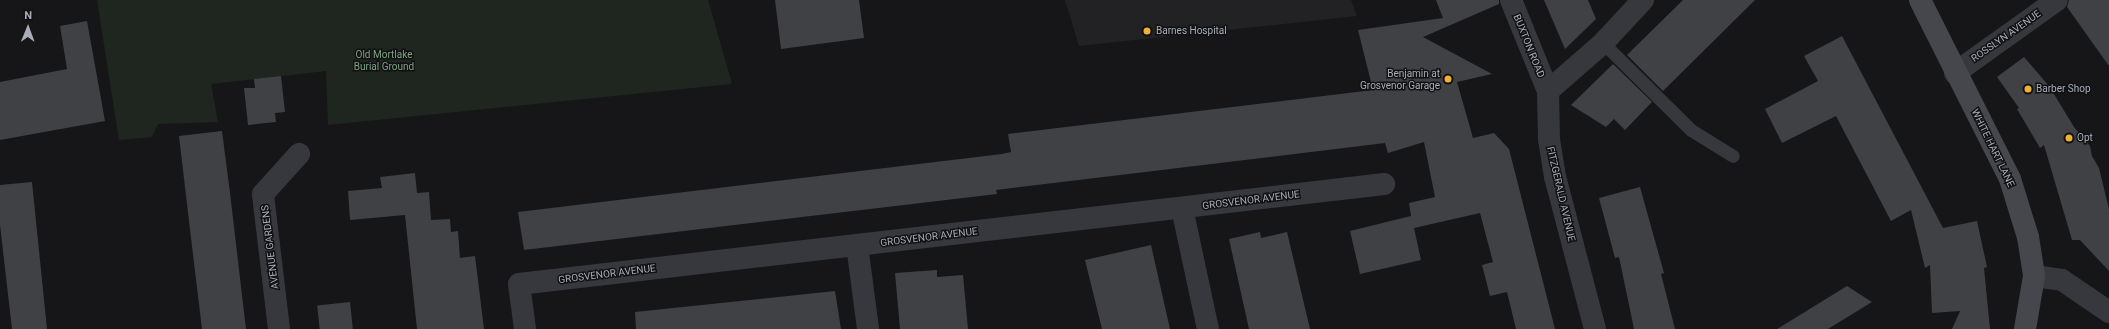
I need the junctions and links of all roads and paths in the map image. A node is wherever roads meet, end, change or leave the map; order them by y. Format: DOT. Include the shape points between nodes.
graph roads {
  1 [pos="1511,0"];
  2 [pos="1643,0"];
  3 [pos="1920,0"];
  4 [pos="2057,0"];
  5 [pos="1603,43"];
  6 [pos="1955,73"];
  7 [pos="1548,91"];
  8 [pos="299,154"];
  9 [pos="1733,156"];
  10 [pos="1384,184"];
  11 [pos="1182,208"];
  12 [pos="857,245"];
  13 [pos="2034,276"];
  14 [pos="2109,312"];
  15 [pos="279,329"];
  16 [pos="525,329"];
  17 [pos="868,329"];
  18 [pos="1208,329"];
  19 [pos="1594,329"];
  20 [pos="2025,329"];
  1 -- 7 [label="street, BUXTON ROAD"];
  2 -- 5 [label="street"];
  3 -- 6 [label="street, WHITE HART LANE"];
  4 -- 6 [label="street, ROSSLYN AVENUE"];
  5 -- 7 [label="street"];
  5 -- 9 [label="lane" via="1691,130"];
  6 -- 13 [label="street, WHITE HART LANE" via="2010,179 2028,237"];
  7 -- 19 [label="street, FITZGERALD AVENUE" via="1549,139 1555,177"];
  8 -- 15 [label="street, AVENUE GARDENS" via="263,194"];
  10 -- 11 [label="street, GROSVENOR AVENUE"];
  11 -- 12 [label="street, GROSVENOR AVENUE"];
  11 -- 18 [label="street"];
  12 -- 16 [label="street, GROSVENOR AVENUE" via="519,284"];
  12 -- 17 [label="street"];
  13 -- 14 [label="street" via="2062,280"];
  13 -- 20 [label="street, WHITE HART LANE"];
}
